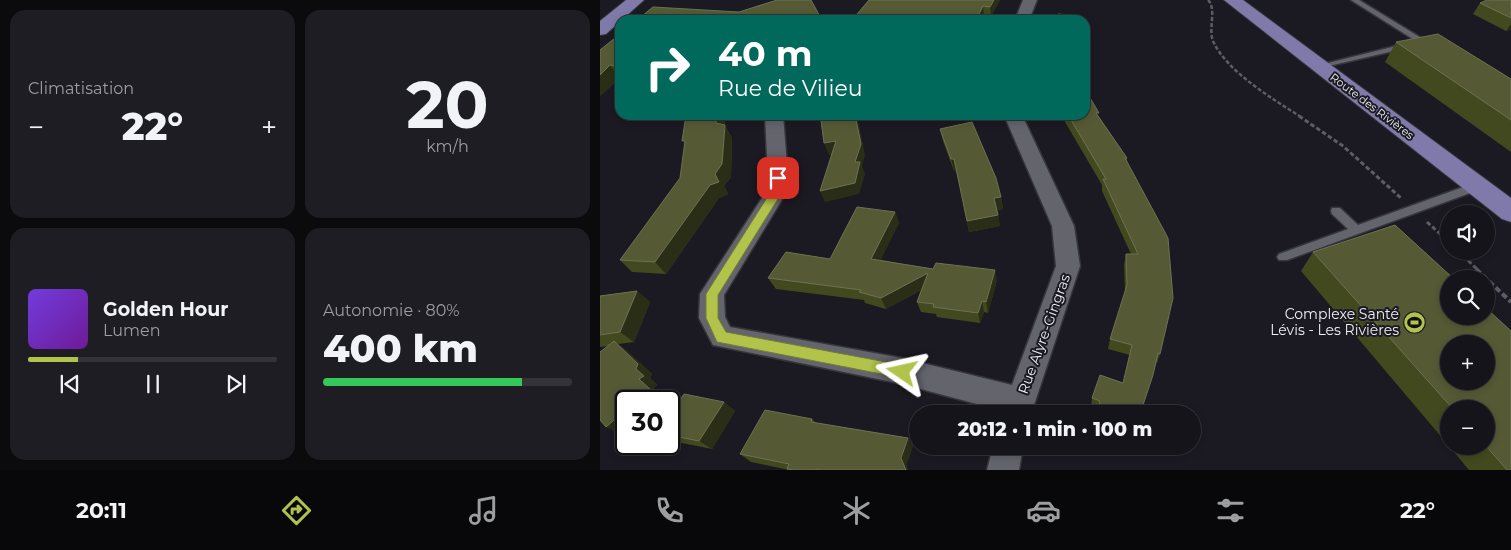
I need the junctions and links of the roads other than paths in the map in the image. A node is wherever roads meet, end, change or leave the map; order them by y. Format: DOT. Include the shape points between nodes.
graph roads {
  1 [pos="636,0"];
  2 [pos="1030,0"];
  3 [pos="1232,0"];
  4 [pos="1354,0"];
  5 [pos="618,15"];
  6 [pos="1024,15"];
  7 [pos="615,18"];
  8 [pos="600,30"];
  9 [pos="1420,42"];
  10 [pos="1435,47"];
  11 [pos="1320,66"];
  12 [pos="774,120"];
  13 [pos="1015,120"];
  14 [pos="1477,186"];
  15 [pos="1336,211"];
  16 [pos="1511,212"];
  17 [pos="1356,230"];
  18 [pos="1283,257"];
  19 [pos="1008,405"];
  20 [pos="1019,405"];
  21 [pos="1006,455"];
  22 [pos="1003,470"];
  1 -- 5 [label="main road"];
  2 -- 6 [label="street"];
  3 -- 11 [label="main road, Route des Rivières"];
  4 -- 9 [label="lane"];
  7 -- 8 [label="main road"];
  9 -- 10 [label="lane"];
  9 -- 11 [label="lane"];
  11 -- 14 [label="main road, Route des Rivières"];
  12 -- 19 [label="street" via="776,194 712,294 712,318 722,337 902,372"];
  13 -- 20 [label="street, Rue Alyre-Gingras" via="1063,226 1068,266"];
  14 -- 16 [label="main road, Route des Rivières"];
  14 -- 17 [label="lane"];
  15 -- 17 [label="lane"];
  17 -- 18 [label="lane"];
  21 -- 22 [label="street"];
}
